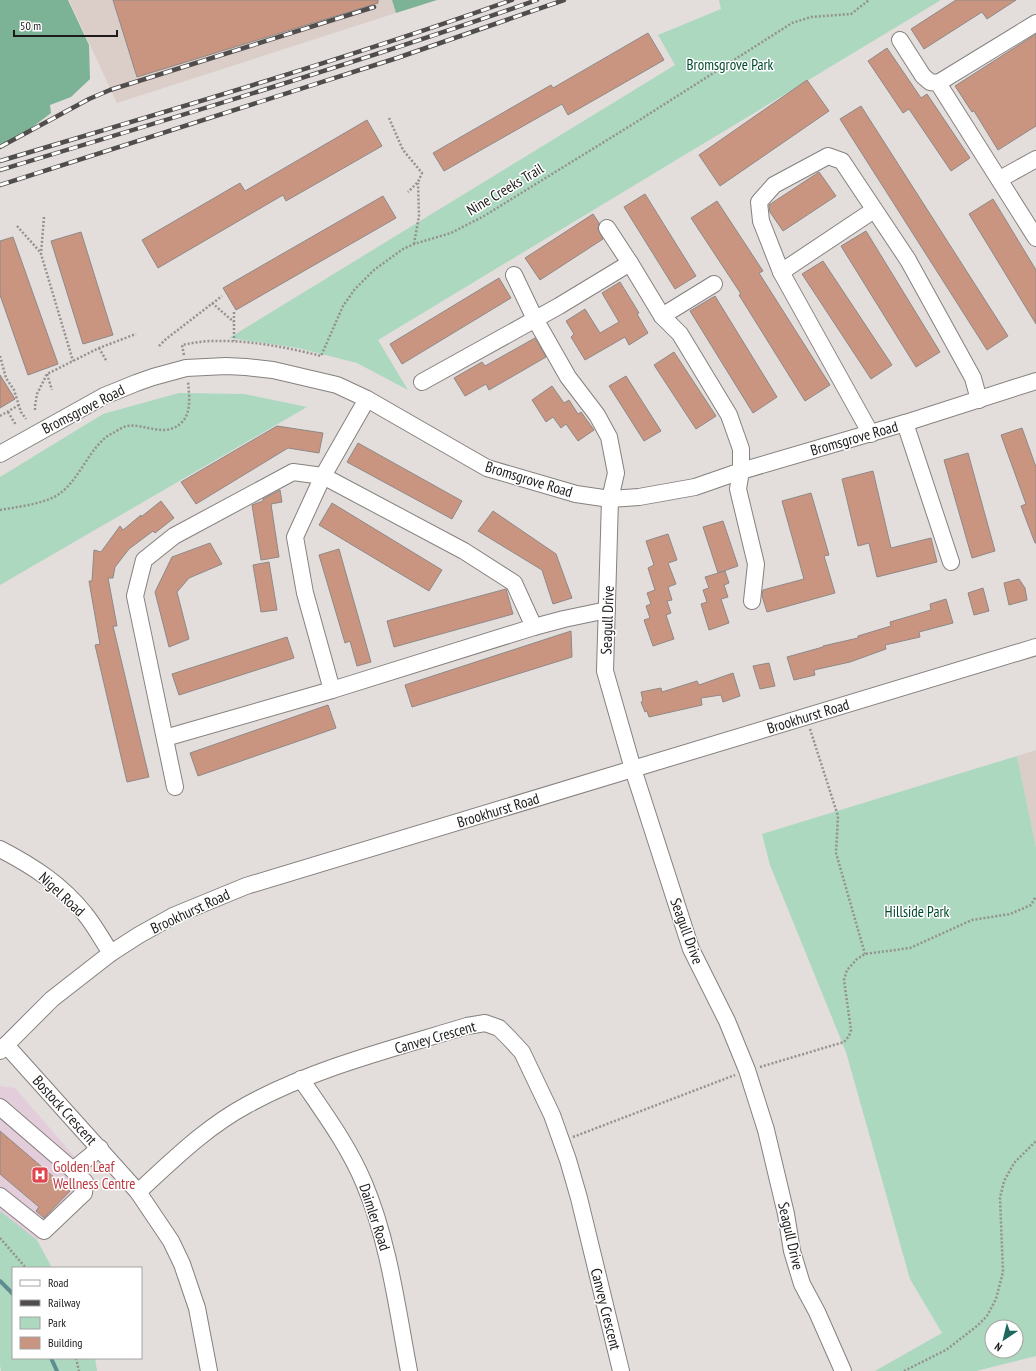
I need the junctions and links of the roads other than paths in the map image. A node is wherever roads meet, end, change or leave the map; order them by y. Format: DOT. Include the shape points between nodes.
graph roads {
  1 [pos="1036,23"];
  2 [pos="900,40"];
  3 [pos="938,83"];
  4 [pos="1036,160"];
  5 [pos="1000,180"];
  6 [pos="874,210"];
  7 [pos="607,228"];
  8 [pos="1036,238"];
  9 [pos="630,263"];
  10 [pos="781,272"];
  11 [pos="514,275"];
  12 [pos="714,284"];
  13 [pos="662,316"];
  14 [pos="535,319"];
  15 [pos="422,382"];
  16 [pos="1035,385"];
  17 [pos="367,399"];
  18 [pos="979,400"];
  19 [pos="905,423"];
  20 [pos="871,434"];
  21 [pos="0,454"];
  22 [pos="741,471"];
  23 [pos="323,476"];
  24 [pos="610,499"];
  25 [pos="951,562"];
  26 [pos="752,602"];
  27 [pos="607,610"];
  28 [pos="534,627"];
  29 [pos="1036,647"];
  30 [pos="332,690"];
  31 [pos="165,738"];
  32 [pos="633,769"];
  33 [pos="175,787"];
  34 [pos="0,849"];
  35 [pos="111,953"];
  36 [pos="3,1048"];
  37 [pos="301,1079"];
  38 [pos="0,1107"];
  39 [pos="100,1148"];
  40 [pos="73,1170"];
  41 [pos="138,1192"];
  42 [pos="0,1196"];
  43 [pos="840,1370"];
  44 [pos="209,1371"];
  45 [pos="409,1371"];
  46 [pos="621,1371"];
  1 -- 3 [label="street"];
  2 -- 3 [label="street" via="923,76 930,82"];
  3 -- 5 [label="street"];
  4 -- 5 [label="street"];
  5 -- 8 [label="street"];
  6 -- 10 [label="street"];
  6 -- 10 [label="street" via="842,161 828,156 774,185 759,202 761,221"];
  6 -- 18 [label="street" via="908,260 973,378"];
  7 -- 9 [label="street"];
  9 -- 13 [label="street"];
  9 -- 14 [label="street" via="585,292"];
  10 -- 20 [label="street"];
  11 -- 14 [label="street, Seagull Drive"];
  12 -- 13 [label="street"];
  13 -- 22 [label="street" via="680,334 729,415 740,449"];
  14 -- 15 [label="street"];
  14 -- 24 [label="street, Seagull Drive" via="568,377 597,415 609,437 616,473"];
  16 -- 18 [label="street, Bromsgrove Road"];
  17 -- 21 [label="street, Bromsgrove Road" via="337,385 273,370 226,366 186,368 153,377 104,396"];
  17 -- 23 [label="street"];
  17 -- 24 [label="street, Bromsgrove Road" via="487,468 576,494"];
  18 -- 19 [label="street, Bromsgrove Road"];
  19 -- 20 [label="street, Bromsgrove Road"];
  19 -- 25 [label="street"];
  20 -- 22 [label="street, Bromsgrove Road"];
  22 -- 24 [label="street, Bromsgrove Road" via="695,487 639,497"];
  22 -- 26 [label="street" via="738,488 756,564"];
  23 -- 28 [label="street" via="464,551 514,583"];
  23 -- 30 [label="street" via="295,537 305,593"];
  23 -- 31 [label="street" via="293,472 174,536 144,560 135,596"];
  24 -- 27 [label="street, Seagull Drive"];
  27 -- 28 [label="street"];
  27 -- 32 [label="street, Seagull Drive" via="605,671"];
  28 -- 30 [label="street"];
  29 -- 32 [label="street, Brookhurst Road"];
  30 -- 31 [label="street"];
  31 -- 33 [label="street"];
  32 -- 35 [label="street, Brookhurst Road" via="246,886 173,916"];
  32 -- 43 [label="street, Seagull Drive" via="691,949 727,1021 747,1070 767,1136 792,1251 802,1284 817,1312"];
  34 -- 35 [label="street, Nigel Road" via="43,874 64,891 85,914"];
  35 -- 36 [label="street, Brookhurst Road" via="52,999"];
  36 -- 39 [label="street, Bostock Crescent"];
  37 -- 41 [label="street, Canvey Crescent" via="247,1105 214,1127 185,1149"];
  37 -- 45 [label="street, Daimler Road" via="346,1147 367,1189 387,1252"];
  37 -- 46 [label="street, Canvey Crescent" via="467,1026 484,1023 499,1028 522,1052 562,1141 579,1198"];
  38 -- 40 [label="street"];
  39 -- 40 [label="street"];
  39 -- 41 [label="street, Bostock Crescent"];
  40 -- 42 [label="street" via="85,1182 84,1193 44,1231"];
  41 -- 44 [label="street, Bostock Crescent" via="171,1241 182,1264 197,1308"];
}
